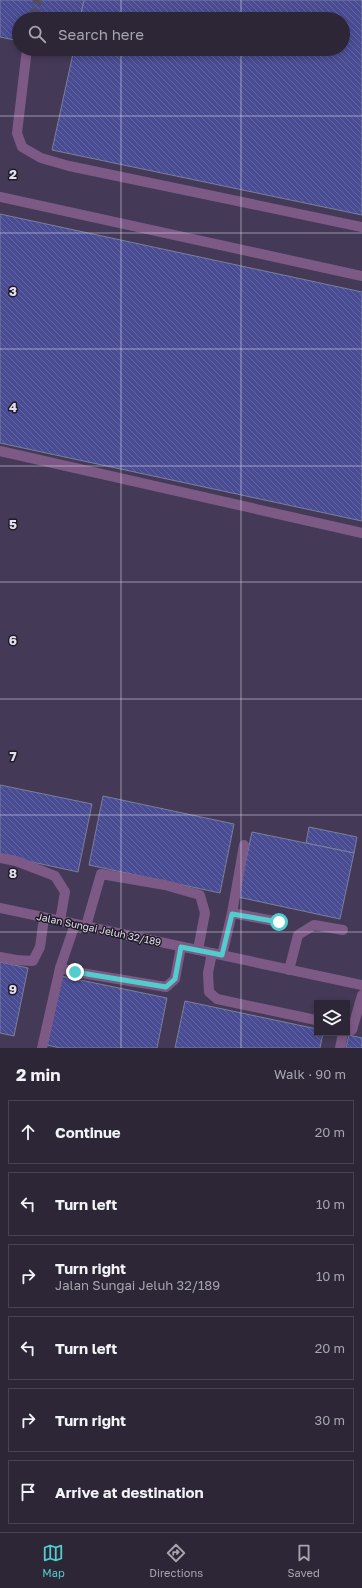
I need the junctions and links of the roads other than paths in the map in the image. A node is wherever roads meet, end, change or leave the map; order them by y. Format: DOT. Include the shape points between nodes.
graph roads {
  1 [pos="26,56"];
  2 [pos="0,197"];
  3 [pos="362,227"];
  4 [pos="362,276"];
  5 [pos="0,451"];
  6 [pos="362,533"];
  7 [pos="244,845"];
  8 [pos="0,858"];
  9 [pos="0,908"];
  10 [pos="232,914"];
  11 [pos="44,918"];
  12 [pos="60,921"];
  13 [pos="279,922"];
  14 [pos="75,924"];
  15 [pos="86,926"];
  16 [pos="343,930"];
  17 [pos="181,947"];
  18 [pos="198,950"];
  19 [pos="217,954"];
  20 [pos="0,957"];
  21 [pos="60,968"];
  22 [pos="289,970"];
  23 [pos="362,985"];
  24 [pos="362,995"];
  25 [pos="314,1020"];
  26 [pos="351,1030"];
  27 [pos="42,1048"];
  28 [pos="340,1048"];
  1 -- 3 [label="street" via="18,133 22,147 41,158"];
  2 -- 4 [label="street"];
  5 -- 6 [label="street"];
  7 -- 10 [label="street"];
  8 -- 12 [label="street" via="16,861 55,876 65,892"];
  9 -- 11 [label="street, Jalan Sungai Jeluh 32/189"];
  10 -- 13 [label="street"];
  10 -- 19 [label="street"];
  11 -- 12 [label="street, Jalan Sungai Jeluh 32/189"];
  11 -- 20 [label="street" via="40,947 33,961"];
  12 -- 14 [label="street, Jalan Sungai Jeluh 32/189"];
  14 -- 15 [label="street, Jalan Sungai Jeluh 32/189"];
  14 -- 21 [label="street"];
  15 -- 17 [label="street, Jalan Sungai Jeluh 32/189"];
  15 -- 18 [label="street" via="101,874 165,885 200,895 205,913"];
  16 -- 22 [label="street" via="314,925 298,935"];
  17 -- 18 [label="street, Jalan Sungai Jeluh 32/189"];
  17 -- 21 [label="street" via="175,979 166,987"];
  18 -- 19 [label="street, Jalan Sungai Jeluh 32/189"];
  19 -- 22 [label="street, Jalan Sungai Jeluh 32/189"];
  19 -- 25 [label="street" via="208,974 209,992 217,998"];
  21 -- 27 [label="street"];
  22 -- 23 [label="street, Jalan Sungai Jeluh 32/189"];
  24 -- 26 [label="street"];
  26 -- 28 [label="street"];
}
